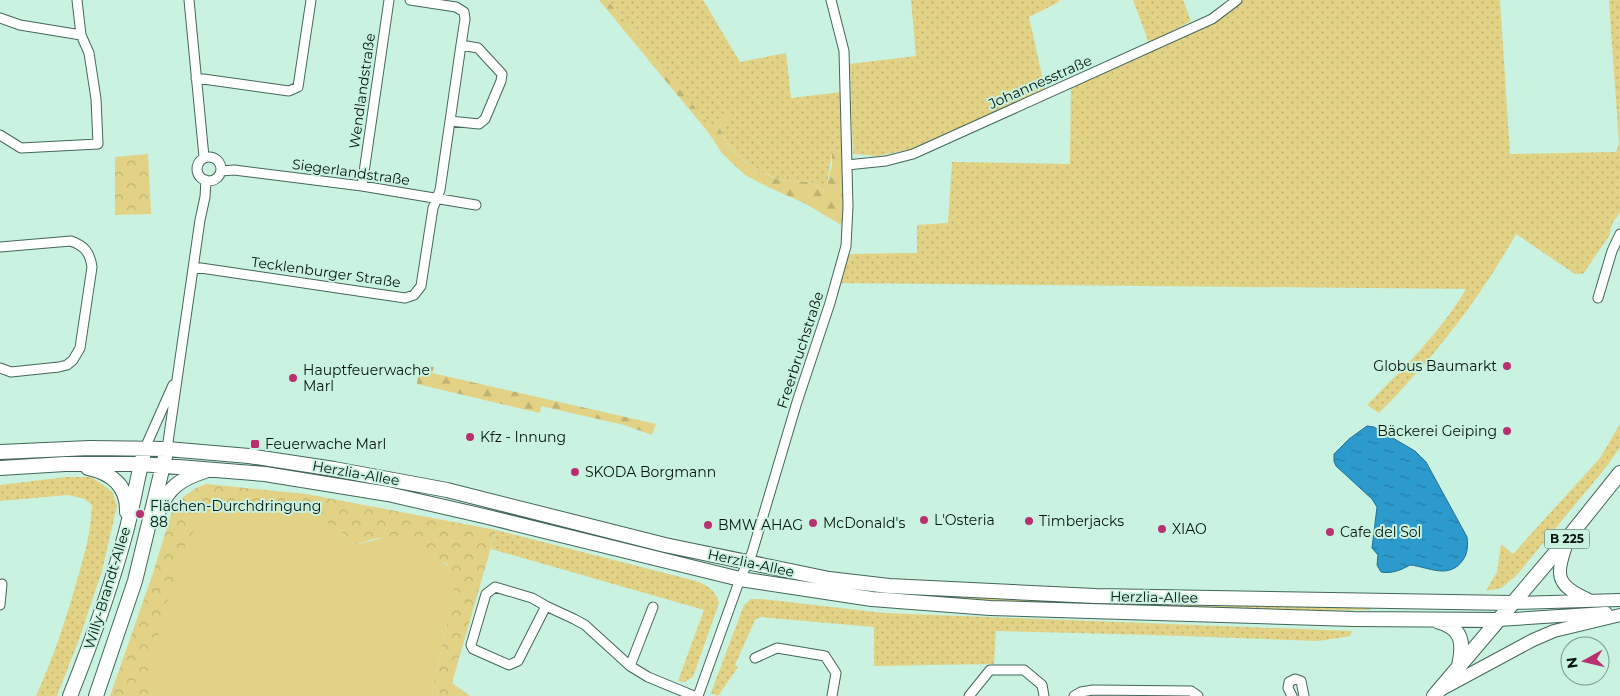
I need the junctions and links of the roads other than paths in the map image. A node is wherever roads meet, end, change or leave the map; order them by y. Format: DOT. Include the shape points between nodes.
graph roads {
  1 [pos="77,0"];
  2 [pos="189,0"];
  3 [pos="311,0"];
  4 [pos="390,0"];
  5 [pos="410,0"];
  6 [pos="831,0"];
  7 [pos="1236,0"];
  8 [pos="0,18"];
  9 [pos="81,35"];
  10 [pos="461,45"];
  11 [pos="196,78"];
  12 [pos="450,121"];
  13 [pos="0,135"];
  14 [pos="204,157"];
  15 [pos="846,165"];
  16 [pos="221,171"];
  17 [pos="206,180"];
  18 [pos="362,186"];
  19 [pos="436,198"];
  20 [pos="476,205"];
  21 [pos="1620,234"];
  22 [pos="0,247"];
  23 [pos="194,267"];
  24 [pos="1598,298"];
  25 [pos="0,368"];
  26 [pos="178,373"];
  27 [pos="145,448"];
  28 [pos="167,449"];
  29 [pos="0,452"];
  30 [pos="65,464"];
  31 [pos="141,464"];
  32 [pos="162,466"];
  33 [pos="0,468"];
  34 [pos="210,469"];
  35 [pos="1620,473"];
  36 [pos="126,528"];
  37 [pos="1568,538"];
  38 [pos="747,562"];
  39 [pos="138,568"];
  40 [pos="740,579"];
  41 [pos="2,584"];
  42 [pos="1589,600"];
  43 [pos="1620,600"];
  44 [pos="1512,604"];
  45 [pos="0,605"];
  46 [pos="546,606"];
  47 [pos="653,607"];
  48 [pos="1620,615"];
  49 [pos="1429,618"];
  50 [pos="1498,620"];
  51 [pos="755,658"];
  52 [pos="630,666"];
  53 [pos="1458,669"];
  54 [pos="1437,693"];
  55 [pos="70,696"];
  56 [pos="96,696"];
  57 [pos="694,696"];
  58 [pos="698,696"];
  59 [pos="832,696"];
  60 [pos="969,696"];
  61 [pos="1044,696"];
  62 [pos="1074,696"];
  63 [pos="1198,696"];
  64 [pos="1292,696"];
  65 [pos="1304,696"];
  1 -- 9 [label="street"];
  2 -- 11 [label="street"];
  3 -- 11 [label="street" via="298,87 289,91"];
  4 -- 18 [label="street, Wendlandstraße"];
  5 -- 10 [label="street" via="456,7 464,12"];
  6 -- 15 [label="street, Freerbruchstraße" via="844,51"];
  7 -- 15 [label="street, Johannesstraße" via="1212,19 913,154 886,161"];
  8 -- 9 [label="street" via="20,25"];
  9 -- 13 [label="street" via="89,53 95,90 98,144 21,148"];
  10 -- 12 [label="street"];
  10 -- 12 [label="street" via="478,48 502,74 501,81 485,119 479,124"];
  11 -- 14 [label="street"];
  12 -- 19 [label="street" via="440,190"];
  14 -- 16 [label="street" via="218,160"];
  14 -- 17 [label="street" via="197,164 197,171"];
  15 -- 38 [label="street, Freerbruchstraße" via="846,246"];
  16 -- 17 [label="street" via="214,180"];
  16 -- 18 [label="street, Siegerlandstraße"];
  17 -- 23 [label="street"];
  18 -- 19 [label="street, Siegerlandstraße"];
  19 -- 20 [label="street, Siegerlandstraße"];
  19 -- 23 [label="street, Tecklenburger Straße" via="421,286 414,295 405,298"];
  21 -- 24 [label="street"];
  22 -- 25 [label="street" via="71,241 87,250 92,267 80,348 73,360 59,367 11,372"];
  23 -- 26 [label="street"];
  26 -- 27 [label="street"];
  26 -- 28 [label="street"];
  27 -- 28 [label="main road, Herzlia-Allee"];
  27 -- 29 [label="main road, Herzlia-Allee"];
  27 -- 31 [label="main road, Willy-Brandt-Allee"];
  28 -- 32 [label="main road, Willy-Brandt-Allee"];
  28 -- 38 [label="main road, Herzlia-Allee" via="249,456 386,478"];
  30 -- 31 [label="main road, Herzlia-Allee"];
  30 -- 33 [label="main road, Herzlia-Allee"];
  30 -- 36 [label="main road" via="103,471 118,483 127,504"];
  31 -- 32 [label="main road, Herzlia-Allee"];
  31 -- 36 [label="main road, Willy-Brandt-Allee"];
  32 -- 34 [label="main road, Herzlia-Allee"];
  32 -- 39 [label="main road, Willy-Brandt-Allee"];
  34 -- 39 [label="main road" via="190,476 167,493"];
  34 -- 40 [label="main road, Herzlia-Allee" via="373,491"];
  35 -- 37 [label="main road, B 225"];
  36 -- 55 [label="main road, Willy-Brandt-Allee" via="87,653"];
  37 -- 42 [label="main road" via="1559,572 1562,582 1569,591"];
  37 -- 44 [label="main road, B 225"];
  38 -- 40 [label="street, Freerbruchstraße"];
  38 -- 44 [label="main road, Herzlia-Allee" via="829,579 948,590"];
  39 -- 56 [label="main road, Willy-Brandt-Allee"];
  40 -- 49 [label="main road, Herzlia-Allee" via="872,599 990,608 1354,619"];
  40 -- 58 [label="street, Freerbruchstraße"];
  41 -- 45 [label="street"];
  42 -- 43 [label="main road"];
  42 -- 44 [label="main road"];
  44 -- 50 [label="main road, B 225"];
  46 -- 46 [label="street" via="532,598 495,587 486,594 471,645 473,649 509,665 514,664"];
  46 -- 52 [label="street" via="585,625"];
  47 -- 52 [label="street"];
  48 -- 50 [label="main road" via="1603,612"];
  48 -- 54 [label="main road" via="1554,631 1498,657"];
  49 -- 50 [label="main road, Herzlia-Allee"];
  49 -- 53 [label="main road" via="1452,627 1461,638"];
  50 -- 53 [label="main road, B 225"];
  51 -- 59 [label="street" via="777,648 825,656 836,673"];
  52 -- 57 [label="street" via="648,678"];
  53 -- 54 [label="main road, B 225"];
  60 -- 61 [label="street" via="990,670 1024,670 1042,685"];
  62 -- 63 [label="street" via="1093,690 1191,691"];
  64 -- 65 [label="street" via="1288,682 1295,679 1301,681"];
}
